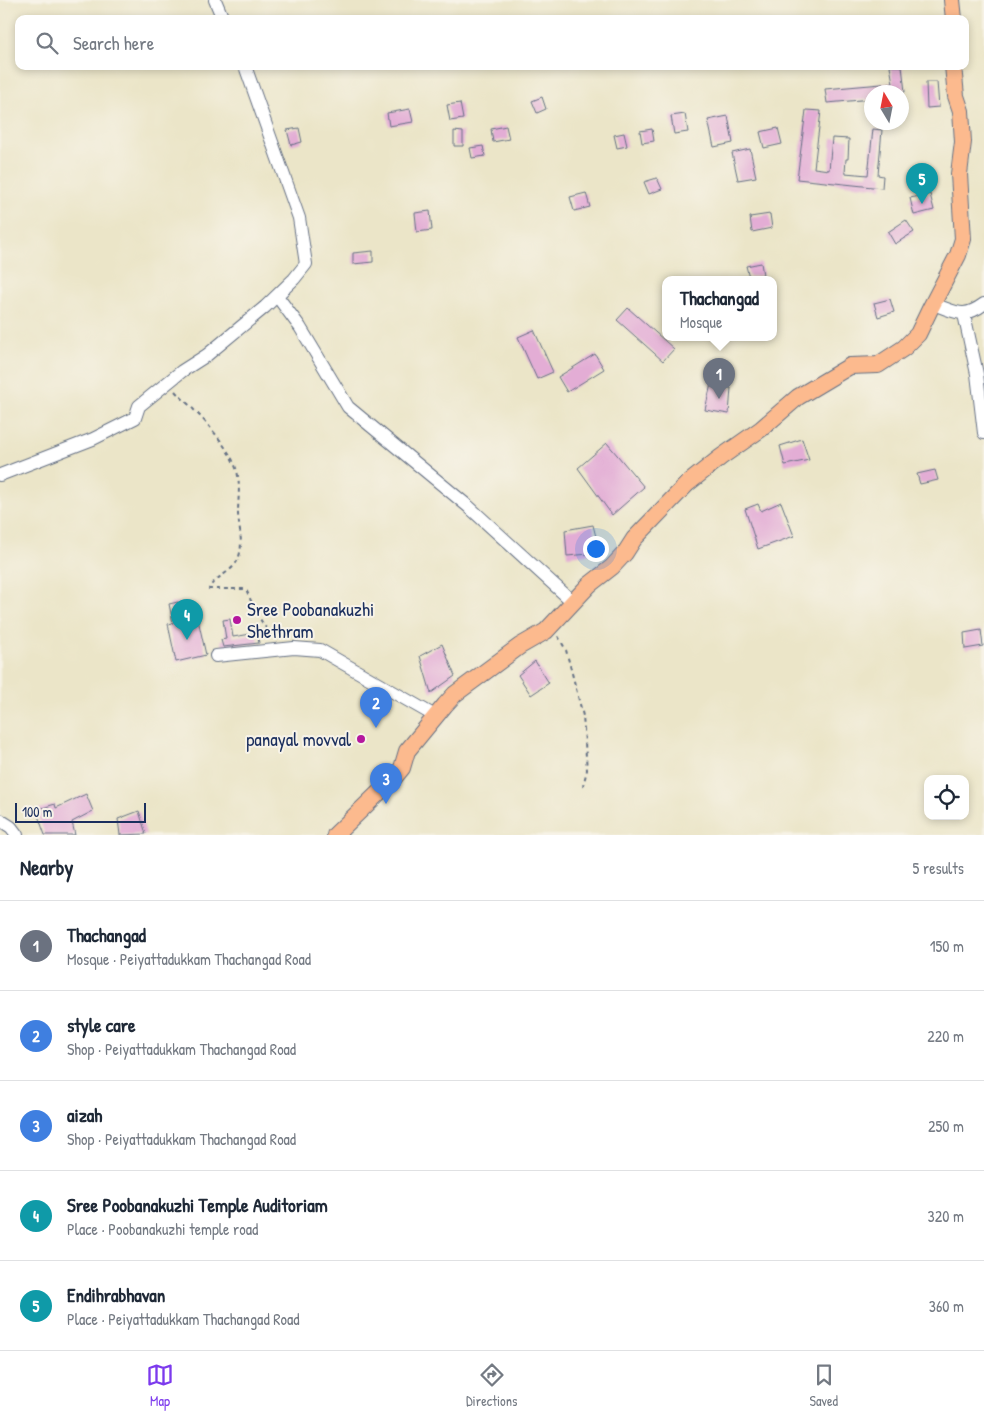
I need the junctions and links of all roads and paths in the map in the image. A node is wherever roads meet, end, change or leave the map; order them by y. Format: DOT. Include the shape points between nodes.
graph roads {
  1 [pos="215,0"];
  2 [pos="952,0"];
  3 [pos="221,15"];
  4 [pos="954,15"];
  5 [pos="246,70"];
  6 [pos="953,70"];
  7 [pos="277,296"];
  8 [pos="932,304"];
  9 [pos="984,304"];
  10 [pos="964,314"];
  11 [pos="169,382"];
  12 [pos="984,433"];
  13 [pos="0,475"];
  14 [pos="573,602"];
  15 [pos="552,625"];
  16 [pos="271,651"];
  17 [pos="216,656"];
  18 [pos="435,716"];
  19 [pos="583,786"];
  20 [pos="0,820"];
  21 [pos="17,835"];
  22 [pos="335,835"];
  1 -- 3 [label="street"];
  2 -- 4 [label="main road"];
  5 -- 7 [label="street" via="297,210 305,256 306,264"];
  6 -- 8 [label="main road" via="963,142 959,174 963,239"];
  7 -- 11 [label="street" via="207,356"];
  7 -- 14 [label="street" via="300,327 348,408 469,506"];
  8 -- 10 [label="street"];
  8 -- 14 [label="main road" via="918,334 891,358 878,366 850,366 798,397 687,484 612,567"];
  9 -- 10 [label="street" via="972,313"];
  10 -- 12 [label="street" via="977,374"];
  11 -- 13 [label="street" via="139,406 135,418 93,439"];
  11 -- 16 [label="path" via="218,438 234,462 238,475 240,553 236,563 212,582 209,589 246,588 256,614 266,628"];
  14 -- 15 [label="main road"];
  15 -- 18 [label="main road" via="456,694"];
  15 -- 19 [label="path" via="566,650 583,716 587,770"];
  16 -- 17 [label="street"];
  16 -- 18 [label="street" via="294,648 320,650"];
  18 -- 22 [label="main road" via="407,751 402,768 393,779"];
  20 -- 21 [label="street" via="11,826"];
}
